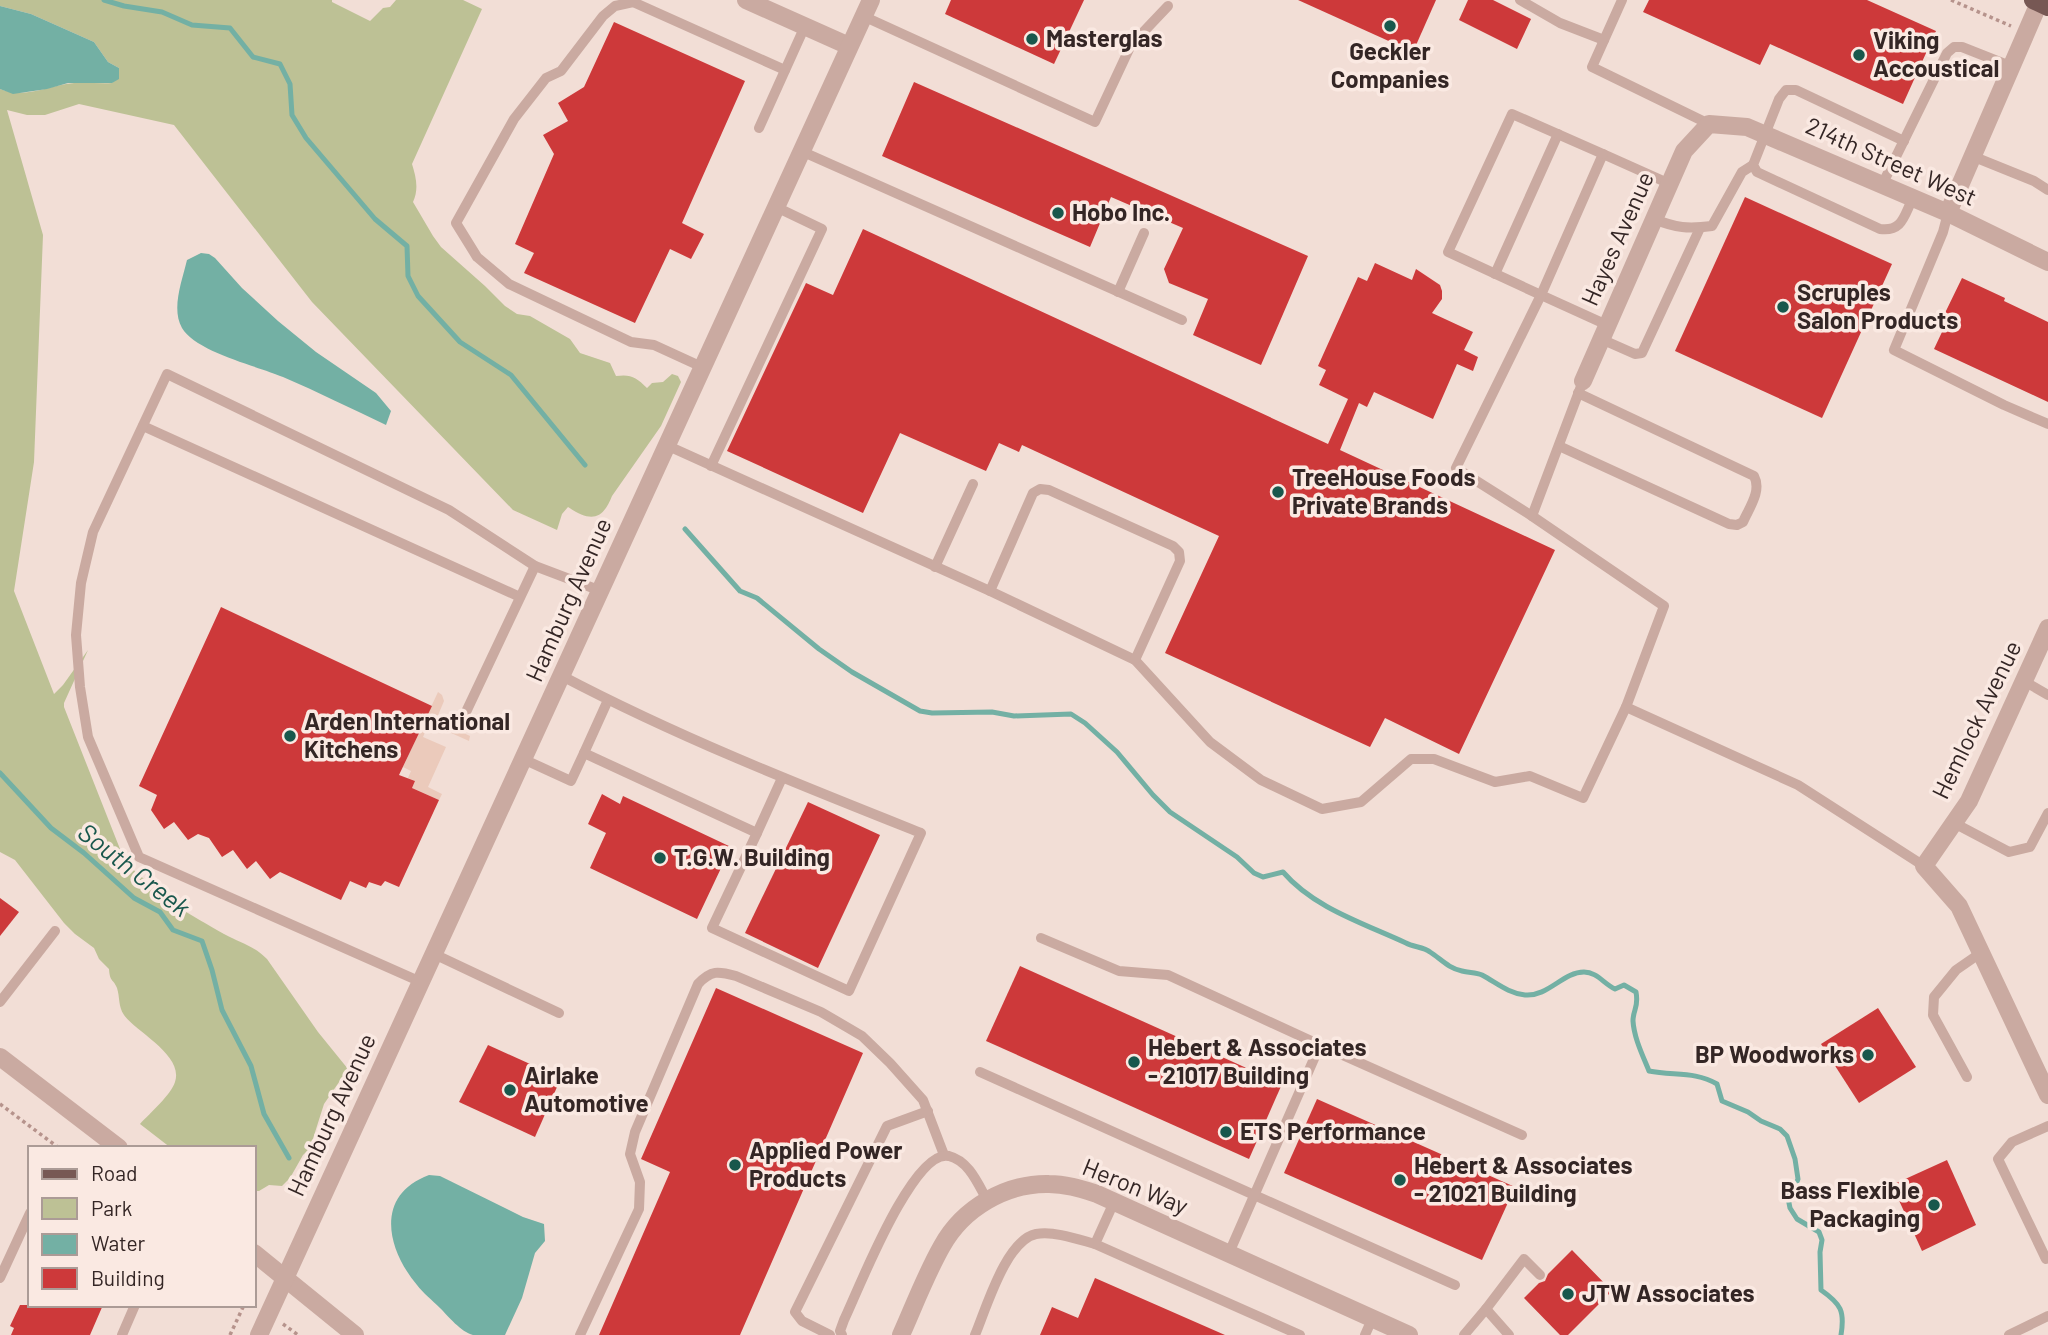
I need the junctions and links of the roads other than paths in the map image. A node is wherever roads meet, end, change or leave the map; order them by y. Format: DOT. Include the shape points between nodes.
graph roads {
  1 [pos="746,0"];
  2 [pos="1520,0"];
  3 [pos="1622,0"];
  4 [pos="633,1"];
  5 [pos="2041,2"];
  6 [pos="1168,6"];
  7 [pos="867,8"];
  8 [pos="805,26"];
  9 [pos="1604,40"];
  10 [pos="849,46"];
  11 [pos="2010,66"];
  12 [pos="785,70"];
  13 [pos="1709,124"];
  14 [pos="759,128"];
  15 [pos="1558,134"];
  16 [pos="1765,134"];
  17 [pos="1904,141"];
  18 [pos="801,151"];
  19 [pos="1603,154"];
  20 [pos="1972,156"];
  21 [pos="1753,165"];
  22 [pos="1670,184"];
  23 [pos="1882,185"];
  24 [pos="2048,190"];
  25 [pos="1913,198"];
  26 [pos="776,207"];
  27 [pos="1948,213"];
  28 [pos="1654,219"];
  29 [pos="1700,228"];
  30 [pos="1144,233"];
  31 [pos="2048,262"];
  32 [pos="1495,274"];
  33 [pos="1118,292"];
  34 [pos="1541,295"];
  35 [pos="1182,320"];
  36 [pos="1604,332"];
  37 [pos="702,367"];
  38 [pos="1581,387"];
  39 [pos="2048,424"];
  40 [pos="143,426"];
  41 [pos="666,445"];
  42 [pos="1559,446"];
  43 [pos="711,466"];
  44 [pos="973,484"];
  45 [pos="1532,516"];
  46 [pos="535,566"];
  47 [pos="935,568"];
  48 [pos="600,591"];
  49 [pos="990,592"];
  50 [pos="520,597"];
  51 [pos="2048,628"];
  52 [pos="1135,660"];
  53 [pos="562,676"];
  54 [pos="2024,681"];
  55 [pos="2048,695"];
  56 [pos="608,700"];
  57 [pos="1626,707"];
  58 [pos="466,712"];
  59 [pos="584,753"];
  60 [pos="523,759"];
  61 [pos="782,778"];
  62 [pos="2048,813"];
  63 [pos="1954,823"];
  64 [pos="757,833"];
  65 [pos="1924,866"];
  66 [pos="55,931"];
  67 [pos="1041,938"];
  68 [pos="1982,952"];
  69 [pos="434,954"];
  70 [pos="421,982"];
  71 [pos="0,1002"];
  72 [pos="559,1013"];
  73 [pos="1320,1045"];
  74 [pos="0,1057"];
  75 [pos="980,1072"];
  76 [pos="1967,1077"];
  77 [pos="2048,1095"];
  78 [pos="928,1111"];
  79 [pos="2048,1126"];
  80 [pos="1522,1135"];
  81 [pos="116,1146"];
  82 [pos="944,1155"];
  83 [pos="1255,1195"];
  84 [pos="987,1200"];
  85 [pos="1114,1202"];
  86 [pos="28,1217"];
  87 [pos="1095,1244"];
  88 [pos="1229,1253"];
  89 [pos="256,1254"];
  90 [pos="2048,1257"];
  91 [pos="1540,1275"];
  92 [pos="285,1277"];
  93 [pos="0,1278"];
  94 [pos="1455,1285"];
  95 [pos="134,1307"];
  96 [pos="1486,1309"];
  97 [pos="2048,1316"];
  98 [pos="1373,1317"];
  99 [pos="122,1335"];
  100 [pos="259,1335"];
  101 [pos="355,1335"];
  102 [pos="580,1335"];
  103 [pos="830,1335"];
  104 [pos="842,1335"];
  105 [pos="901,1335"];
  106 [pos="975,1335"];
  107 [pos="1300,1335"];
  108 [pos="1365,1335"];
  109 [pos="1409,1335"];
  110 [pos="1464,1335"];
  111 [pos="1509,1335"];
  112 [pos="2009,1335"];
  1 -- 8 [label="street"];
  2 -- 9 [label="lane" via="1560,23"];
  3 -- 9 [label="lane"];
  4 -- 12 [label="lane"];
  4 -- 37 [label="lane" via="615,6 603,16 561,71 546,78 514,119 456,223 477,257 509,284 631,342 654,345"];
  5 -- 11 [label="street"];
  6 -- 7 [label="lane" via="1131,45 1094,122"];
  7 -- 10 [label="street, Hamburg Avenue"];
  8 -- 10 [label="street"];
  8 -- 12 [label="lane"];
  9 -- 13 [label="lane" via="1591,68"];
  10 -- 18 [label="street, Hamburg Avenue"];
  11 -- 17 [label="lane" via="1954,47"];
  11 -- 20 [label="street"];
  12 -- 14 [label="lane"];
  13 -- 16 [label="street, 214th Street West" via="1747,127"];
  13 -- 22 [label="street, Hayes Avenue" via="1684,150"];
  15 -- 19 [label="lane"];
  15 -- 32 [label="lane"];
  15 -- 32 [label="lane" via="1512,114 1448,252"];
  16 -- 17 [label="lane" via="1779,99 1786,90 1796,90"];
  16 -- 21 [label="lane"];
  16 -- 23 [label="street, 214th Street West"];
  17 -- 23 [label="lane"];
  18 -- 26 [label="street, Hamburg Avenue"];
  18 -- 33 [label="lane"];
  19 -- 22 [label="lane"];
  19 -- 34 [label="lane"];
  20 -- 24 [label="lane"];
  20 -- 27 [label="street"];
  21 -- 25 [label="lane" via="1756,172 1880,229 1899,226"];
  21 -- 29 [label="lane" via="1742,172 1712,226"];
  22 -- 28 [label="street, Hayes Avenue"];
  23 -- 25 [label="street, 214th Street West"];
  25 -- 27 [label="street, 214th Street West"];
  26 -- 37 [label="street, Hamburg Avenue"];
  26 -- 43 [label="lane" via="821,229"];
  27 -- 31 [label="street, 214th Street West"];
  27 -- 39 [label="lane" via="1894,350"];
  28 -- 29 [label="lane"];
  28 -- 36 [label="street, Hayes Avenue"];
  29 -- 36 [label="lane" via="1642,353 1635,354"];
  30 -- 33 [label="lane"];
  32 -- 34 [label="lane"];
  33 -- 35 [label="lane"];
  34 -- 36 [label="lane"];
  34 -- 45 [label="lane" via="1456,468"];
  36 -- 38 [label="street, Hayes Avenue"];
  37 -- 41 [label="street, Hamburg Avenue"];
  38 -- 42 [label="lane"];
  38 -- 42 [label="lane" via="1754,476 1757,491 1743,522 1729,524"];
  40 -- 46 [label="lane" via="167,374 449,510"];
  40 -- 50 [label="lane"];
  40 -- 70 [label="lane" via="93,532 76,635 88,737 139,857"];
  41 -- 43 [label="lane"];
  41 -- 48 [label="street, Hamburg Avenue"];
  42 -- 45 [label="lane"];
  43 -- 47 [label="lane"];
  44 -- 47 [label="lane"];
  45 -- 57 [label="lane" via="1664,606"];
  46 -- 48 [label="lane"];
  46 -- 50 [label="lane"];
  47 -- 49 [label="lane"];
  48 -- 53 [label="street, Hamburg Avenue"];
  49 -- 52 [label="lane"];
  49 -- 52 [label="lane" via="1033,493 1040,489 1173,546 1180,561"];
  50 -- 58 [label="lane"];
  51 -- 54 [label="street, Hemlock Avenue"];
  52 -- 57 [label="lane" via="1210,743 1261,780 1322,809 1361,802 1411,759 1434,759 1495,782 1530,776 1583,797"];
  53 -- 56 [label="lane"];
  53 -- 60 [label="street, Hamburg Avenue"];
  54 -- 55 [label="lane"];
  54 -- 63 [label="street, Hemlock Avenue" via="1969,801"];
  56 -- 59 [label="lane"];
  56 -- 61 [label="lane"];
  57 -- 65 [label="lane" via="1798,785"];
  59 -- 60 [label="lane" via="571,781"];
  59 -- 64 [label="lane"];
  60 -- 69 [label="street, Hamburg Avenue"];
  61 -- 64 [label="lane"];
  61 -- 64 [label="lane" via="921,833 849,991 712,929"];
  62 -- 63 [label="lane" via="2030,847 2009,852"];
  63 -- 65 [label="street, Hemlock Avenue"];
  65 -- 68 [label="street" via="1959,906"];
  66 -- 71 [label="lane"];
  67 -- 73 [label="lane" via="1119,971 1168,975"];
  68 -- 76 [label="lane" via="1956,971 1934,997 1933,1015"];
  68 -- 77 [label="street"];
  69 -- 70 [label="street, Hamburg Avenue"];
  69 -- 72 [label="lane"];
  70 -- 92 [label="street, Hamburg Avenue"];
  73 -- 80 [label="lane"];
  73 -- 83 [label="lane"];
  74 -- 81 [label="street"];
  75 -- 83 [label="lane"];
  78 -- 82 [label="lane"];
  78 -- 102 [label="lane" via="923,1100 862,1036 821,1012 736,976 707,974 698,984 635,1132 630,1154 640,1182 639,1209"];
  78 -- 103 [label="lane" via="887,1126 795,1312 802,1321"];
  79 -- 90 [label="lane" via="2012,1142 1998,1160"];
  82 -- 84 [label="lane" via="965,1164"];
  82 -- 104 [label="lane" via="914,1179 898,1202 844,1320"];
  83 -- 88 [label="lane"];
  83 -- 94 [label="lane"];
  84 -- 85 [label="street, Heron Way" via="1015,1188 1051,1184 1074,1186"];
  84 -- 105 [label="street, Heron Way" via="964,1218 942,1245"];
  85 -- 87 [label="lane"];
  85 -- 88 [label="street, Heron Way"];
  86 -- 93 [label="lane"];
  87 -- 106 [label="lane" via="1061,1235 1036,1234 1023,1240 1005,1263"];
  87 -- 107 [label="lane"];
  88 -- 98 [label="street, Heron Way"];
  89 -- 92 [label="street"];
  91 -- 96 [label="lane" via="1524,1259"];
  92 -- 100 [label="street, Hamburg Avenue"];
  92 -- 101 [label="street"];
  95 -- 99 [label="lane"];
  96 -- 110 [label="lane"];
  96 -- 111 [label="lane"];
  97 -- 112 [label="lane"];
  98 -- 108 [label="lane"];
  98 -- 109 [label="street, Heron Way"];
}
